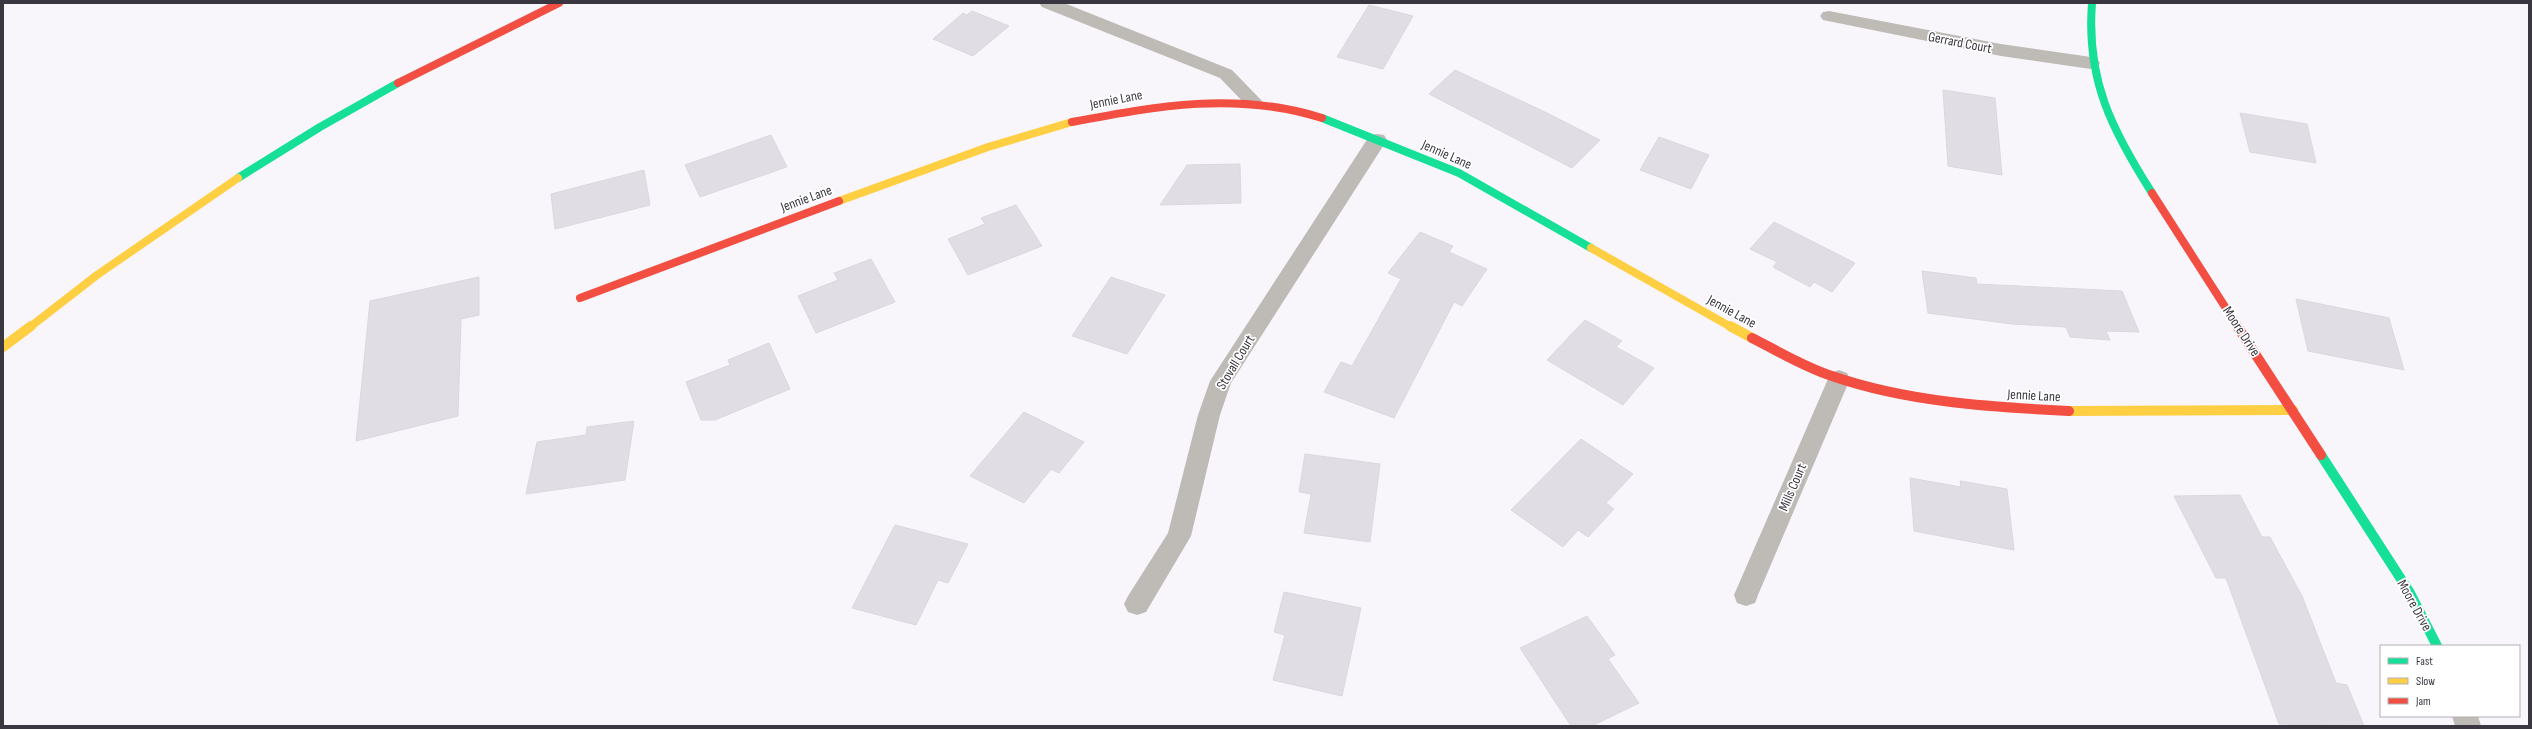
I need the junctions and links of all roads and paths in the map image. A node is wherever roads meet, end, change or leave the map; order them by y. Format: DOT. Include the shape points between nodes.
graph roads {
  1 [pos="559,3"];
  2 [pos="1048,3"];
  3 [pos="2092,3"];
  4 [pos="1829,16"];
  5 [pos="2091,63"];
  6 [pos="1253,101"];
  7 [pos="1377,140"];
  8 [pos="580,298"];
  9 [pos="3,347"];
  10 [pos="1839,379"];
  11 [pos="2293,410"];
  12 [pos="1746,595"];
  13 [pos="1137,604"];
  14 [pos="2436,645"];
  1 -- 9 [label="main road" via="407,77 283,149 152,234"];
  2 -- 6 [label="street" via="1226,74"];
  3 -- 5 [label="main road, Moore Drive" via="2087,23"];
  4 -- 5 [label="street, Gerrard Court" via="2001,50"];
  5 -- 11 [label="main road, Moore Drive" via="2095,81 2122,146"];
  6 -- 7 [label="main road, Jennie Lane" via="1306,111"];
  6 -- 8 [label="main road, Jennie Lane" via="1142,108 1070,122 801,214"];
  7 -- 10 [label="main road, Jennie Lane" via="1459,173 1747,336"];
  7 -- 13 [label="street, Stovall Court" via="1221,381 1209,415 1179,536"];
  10 -- 11 [label="main road, Jennie Lane" via="1911,396 1997,408 2083,412"];
  10 -- 12 [label="street, Mills Court"];
  11 -- 14 [label="main road, Moore Drive" via="2410,593"];
}
